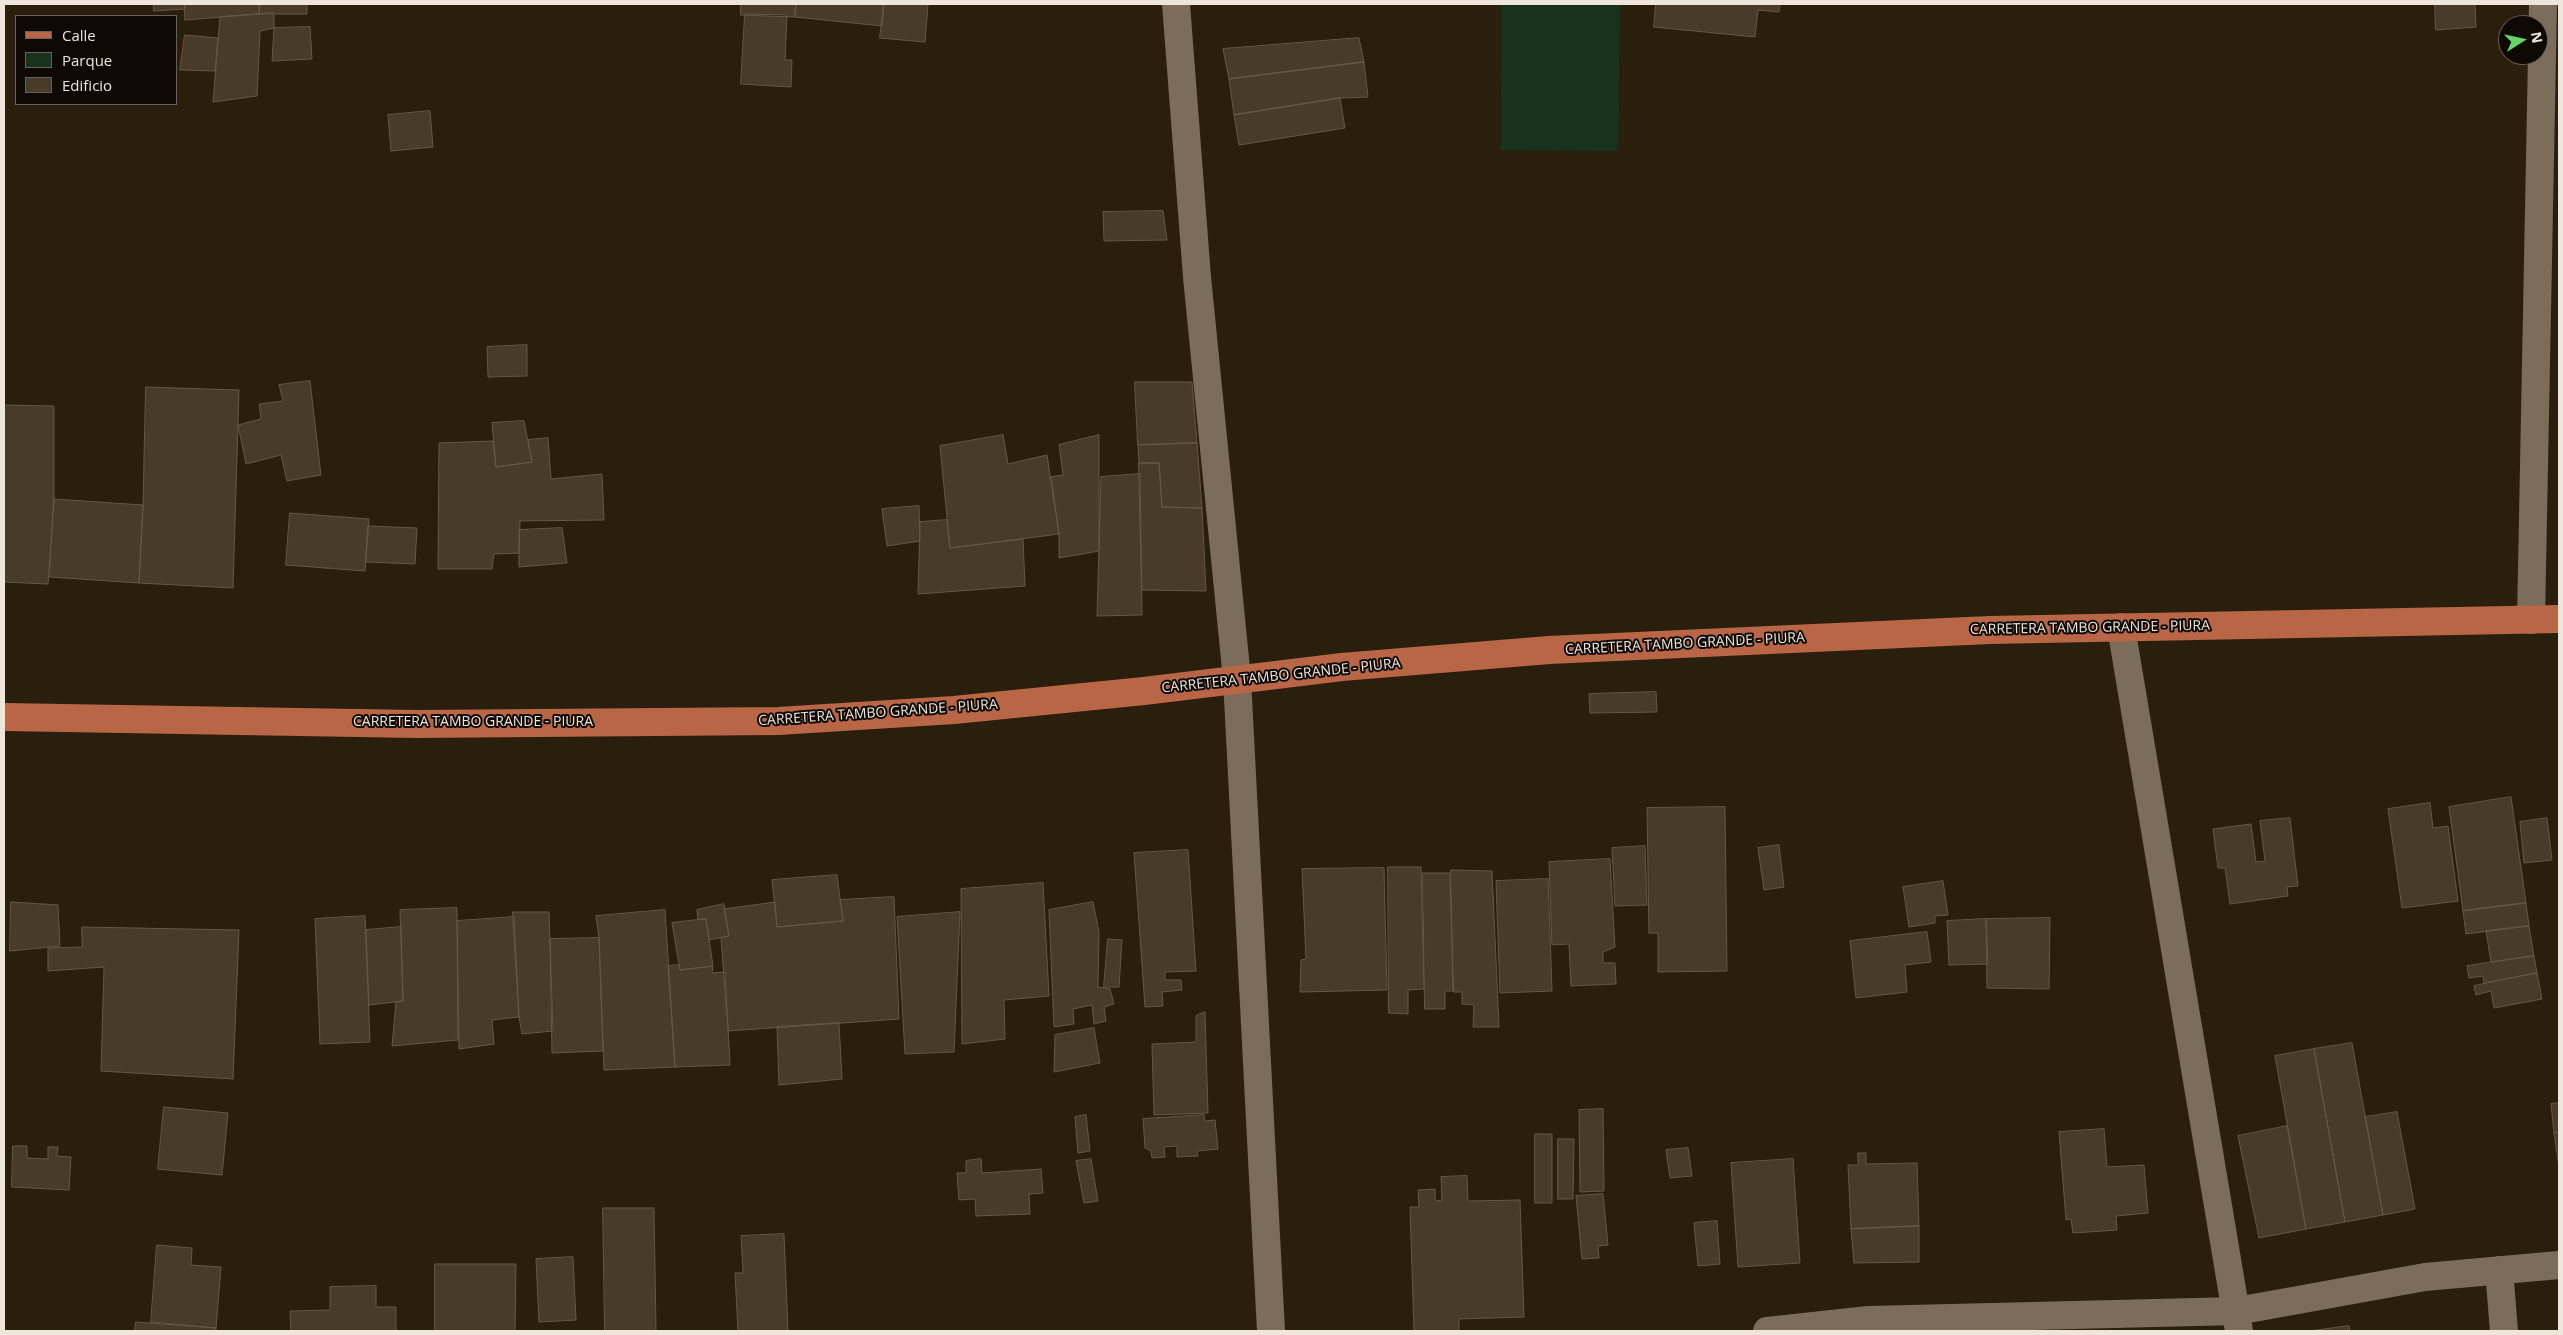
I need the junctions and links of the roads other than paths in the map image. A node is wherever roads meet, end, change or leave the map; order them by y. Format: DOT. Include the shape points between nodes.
graph roads {
  1 [pos="1176,4"];
  2 [pos="2543,4"];
  3 [pos="2559,619"];
  4 [pos="2531,620"];
  5 [pos="2120,627"];
  6 [pos="1237,679"];
  7 [pos="4,717"];
  8 [pos="2559,1265"];
  9 [pos="2500,1270"];
  10 [pos="2238,1321"];
  11 [pos="1271,1331"];
  12 [pos="1767,1331"];
  13 [pos="2504,1331"];
  1 -- 6 [label="street" via="1197,277"];
  2 -- 4 [label="street"];
  3 -- 4 [label="main road, CARRETERA TAMBO GRANDE - PIURA"];
  4 -- 5 [label="main road, CARRETERA TAMBO GRANDE - PIURA"];
  5 -- 6 [label="main road, CARRETERA TAMBO GRANDE - PIURA" via="1549,650"];
  5 -- 10 [label="street"];
  6 -- 7 [label="main road, CARRETERA TAMBO GRANDE - PIURA" via="954,710 778,721 417,724"];
  6 -- 11 [label="street"];
  8 -- 9 [label="street"];
  9 -- 10 [label="street" via="2425,1277"];
  9 -- 13 [label="street"];
  10 -- 12 [label="street" via="1869,1320"];
}
